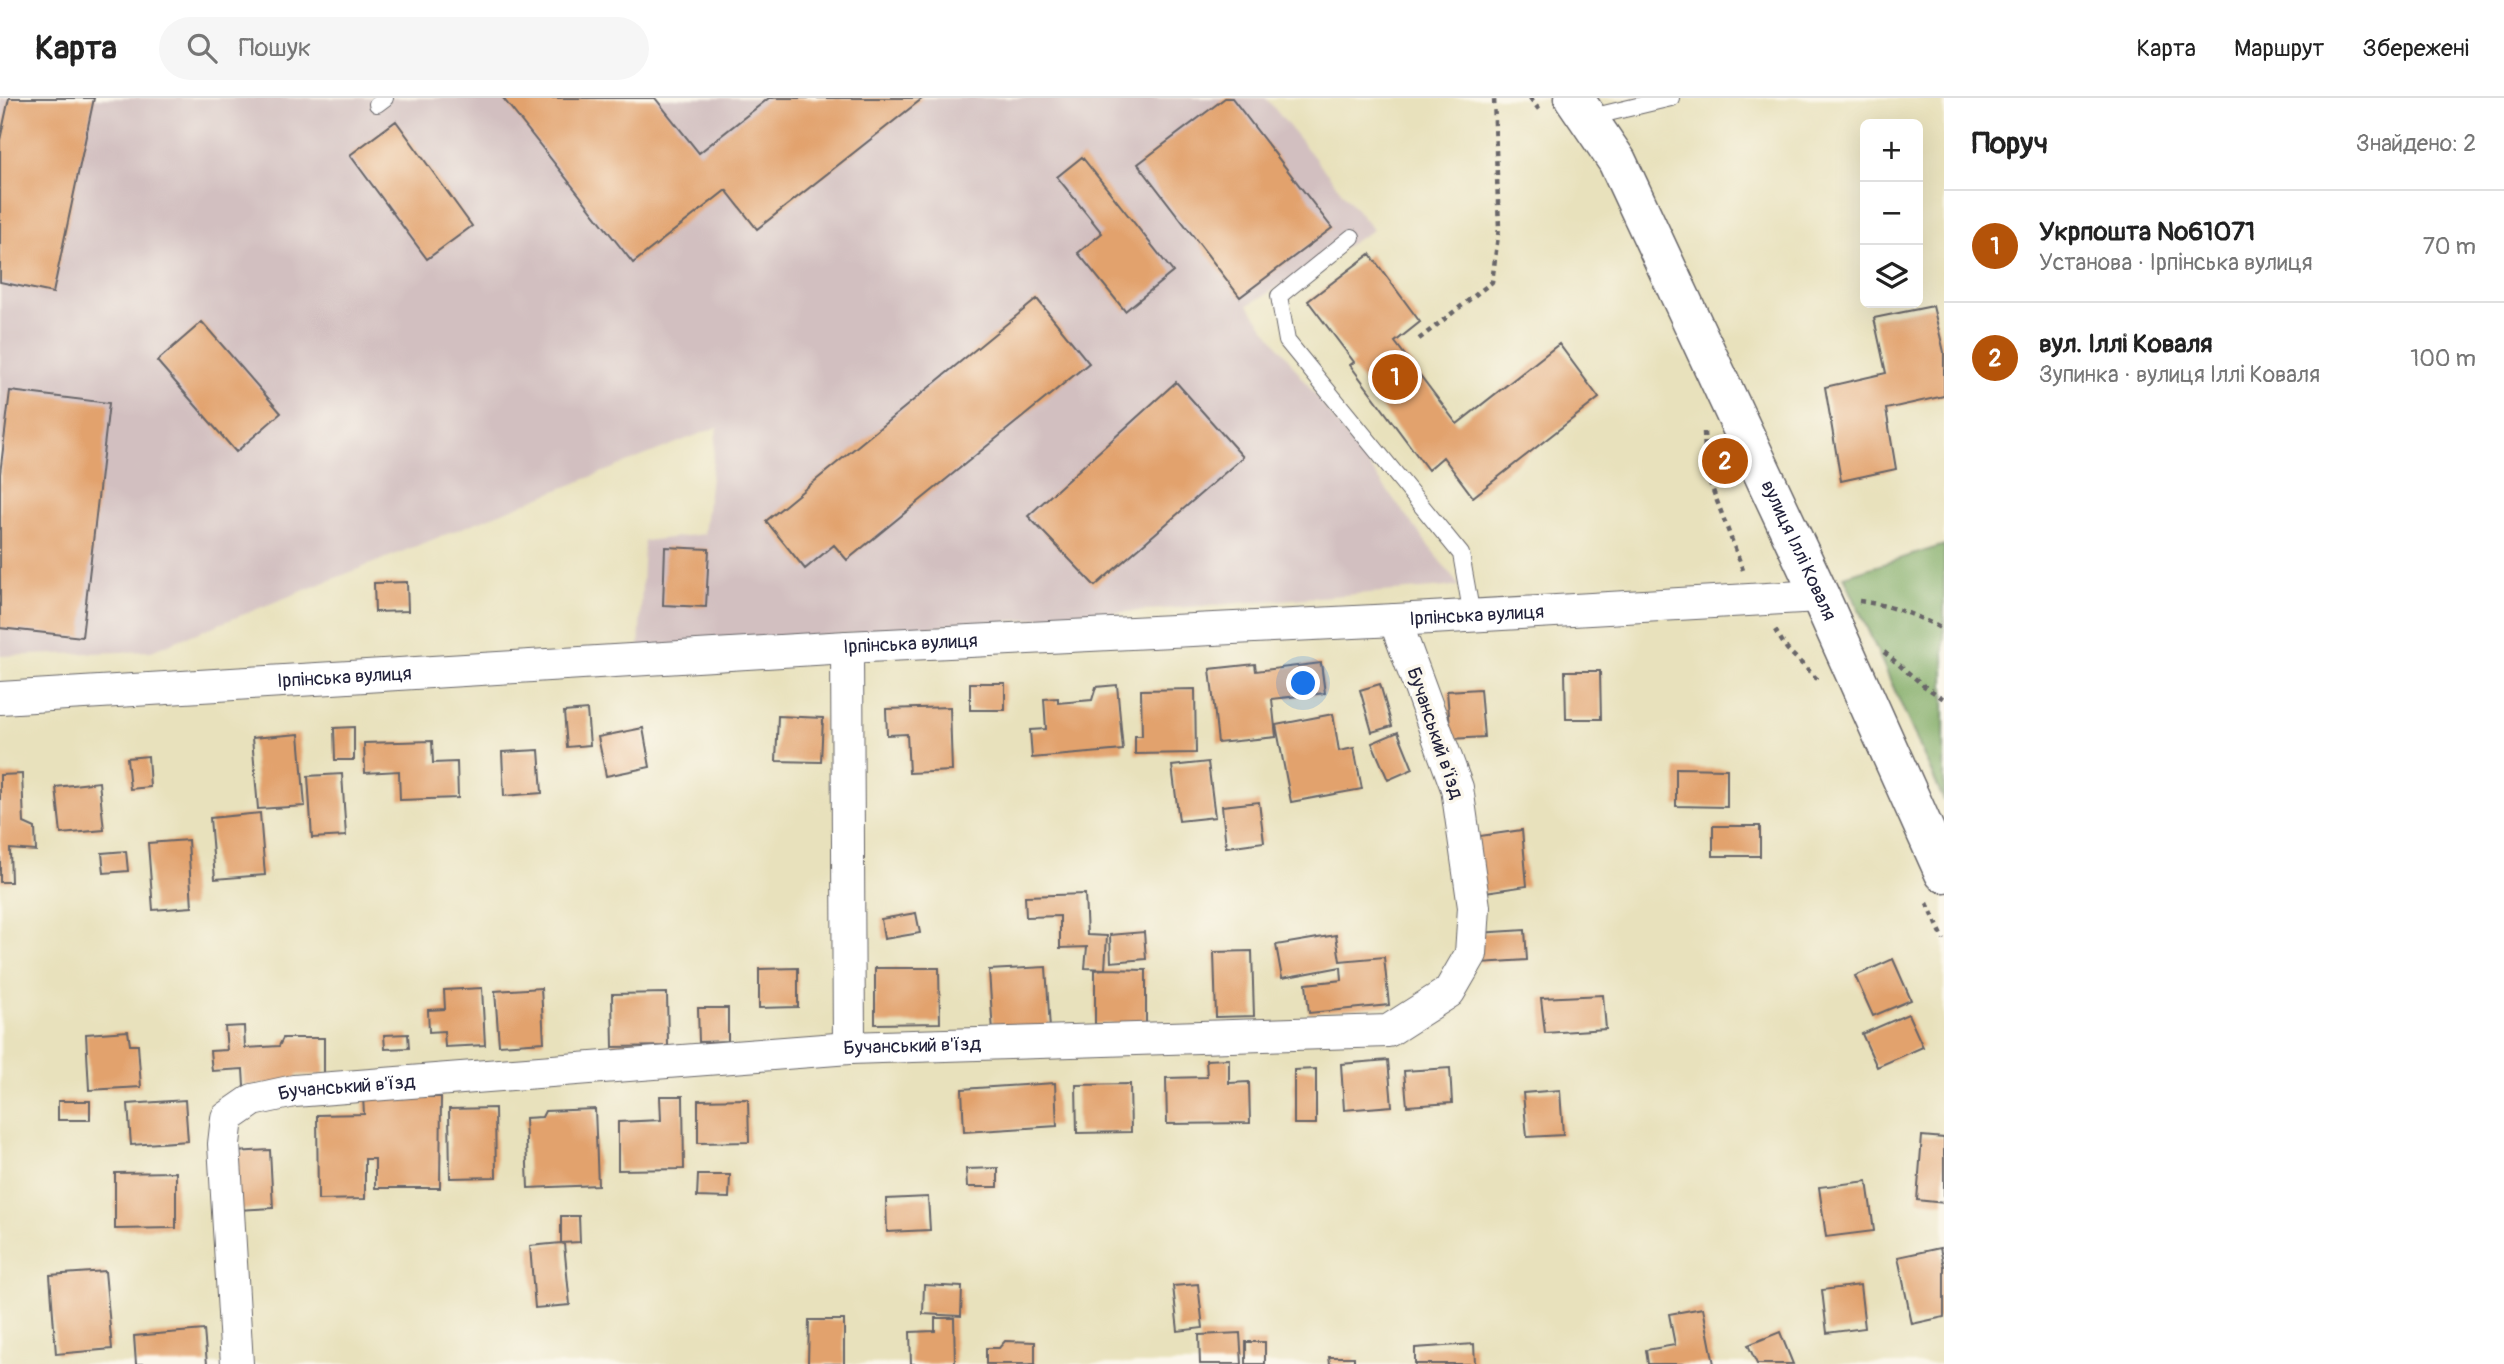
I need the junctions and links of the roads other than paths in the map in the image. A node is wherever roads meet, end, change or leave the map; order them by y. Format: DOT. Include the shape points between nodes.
graph roads {
  1 [pos="1671,98"];
  2 [pos="1568,110"];
  3 [pos="1352,237"];
  4 [pos="1819,596"];
  5 [pos="1472,616"];
  6 [pos="1395,620"];
  7 [pos="846,647"];
  8 [pos="0,698"];
  9 [pos="1935,888"];
  10 [pos="849,1048"];
  11 [pos="237,1364"];
  1 -- 2 [label="lane"];
  2 -- 4 [label="main road, вулиця Іллі Коваля" via="1617,161"];
  3 -- 5 [label="lane" via="1279,296 1287,341 1461,554"];
  4 -- 5 [label="street, Ірпінська вулиця"];
  4 -- 9 [label="main road, вулиця Іллі Коваля"];
  5 -- 6 [label="street, Ірпінська вулиця"];
  6 -- 7 [label="street, Ірпінська вулиця"];
  6 -- 10 [label="street, Бучанський в'їзд" via="1457,788 1474,907 1471,954 1449,992 1388,1031"];
  7 -- 8 [label="street, Ірпінська вулиця"];
  7 -- 10 [label="street"];
  10 -- 11 [label="street, Бучанський в'їзд" via="294,1091 253,1100 227,1118 224,1144"];
}
